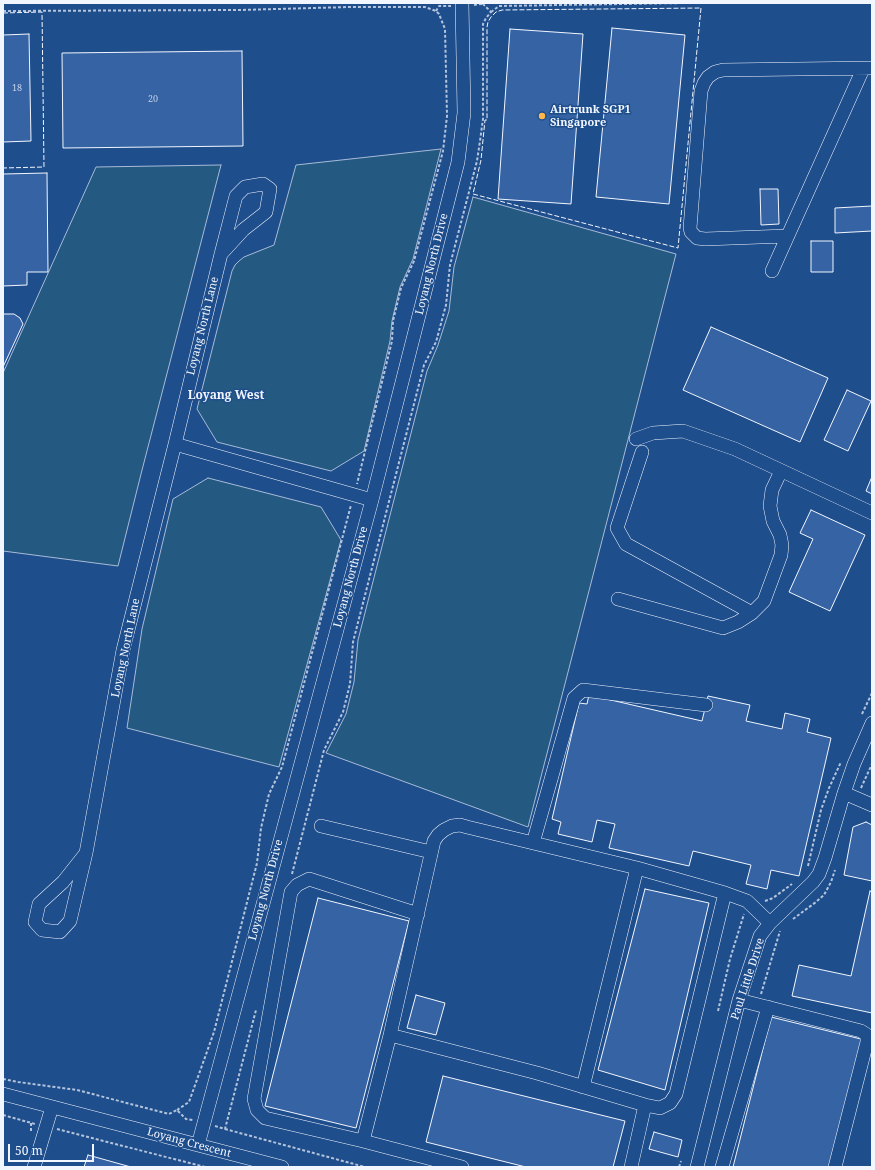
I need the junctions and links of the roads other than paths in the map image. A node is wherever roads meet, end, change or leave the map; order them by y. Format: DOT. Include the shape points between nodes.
graph roads {
  1 [pos="462,3"];
  2 [pos="868,69"];
  3 [pos="788,236"];
  4 [pos="220,254"];
  5 [pos="772,271"];
  6 [pos="636,439"];
  7 [pos="175,444"];
  8 [pos="642,452"];
  9 [pos="781,471"];
  10 [pos="372,500"];
  11 [pos="872,513"];
  12 [pos="618,599"];
  13 [pos="752,613"];
  14 [pos="706,705"];
  15 [pos="866,720"];
  16 [pos="844,793"];
  17 [pos="872,805"];
  18 [pos="321,826"];
  19 [pos="534,843"];
  20 [pos="431,852"];
  21 [pos="86,853"];
  22 [pos="637,868"];
  23 [pos="725,893"];
  24 [pos="418,914"];
  25 [pos="776,926"];
  26 [pos="739,1000"];
  27 [pos="762,1006"];
  28 [pos="390,1035"];
  29 [pos="583,1087"];
  30 [pos="3,1094"];
  31 [pos="645,1105"];
  32 [pos="52,1107"];
  33 [pos="363,1141"];
  34 [pos="198,1145"];
  35 [pos="34,1167"];
  36 [pos="282,1167"];
  37 [pos="462,1167"];
  38 [pos="631,1167"];
  39 [pos="697,1167"];
  40 [pos="722,1167"];
  41 [pos="836,1167"];
  1 -- 10 [label="street, Loyang North Drive" via="464,113 458,162"];
  2 -- 3 [label="street"];
  2 -- 3 [label="street" via="723,70 712,75 704,83 701,91 691,232 697,238 705,239"];
  3 -- 5 [label="street"];
  4 -- 4 [label="street, Loyang North Lane" via="236,196 244,187 263,184 270,190 266,212 243,230"];
  4 -- 7 [label="street, Loyang North Lane"];
  6 -- 9 [label="street" via="653,433 683,431 736,449"];
  7 -- 10 [label="street"];
  7 -- 21 [label="street, Loyang North Lane" via="123,650"];
  8 -- 13 [label="street" via="617,528 626,544"];
  9 -- 11 [label="street"];
  9 -- 13 [label="street" via="772,490 770,506 772,521 780,535 782,556 764,601"];
  10 -- 34 [label="street, Loyang North Drive"];
  12 -- 13 [label="street" via="723,628"];
  14 -- 19 [label="street" via="583,690 574,698"];
  15 -- 16 [label="street, Paul Little Drive"];
  16 -- 17 [label="street"];
  16 -- 25 [label="street, Paul Little Drive" via="819,874"];
  18 -- 20 [label="street"];
  19 -- 20 [label="street" via="460,825 452,826 438,835"];
  19 -- 22 [label="street"];
  20 -- 24 [label="street"];
  21 -- 21 [label="street, Loyang North Lane" via="70,921 60,932 42,930 35,922 39,904 63,882"];
  22 -- 23 [label="street"];
  22 -- 29 [label="street"];
  23 -- 25 [label="street" via="749,903"];
  23 -- 31 [label="street" via="676,1094 670,1103 660,1108"];
  24 -- 28 [label="street"];
  24 -- 33 [label="street" via="309,879 296,884 292,892 254,1099 257,1110 265,1118"];
  25 -- 26 [label="street, Paul Little Drive" via="760,936"];
  26 -- 27 [label="street"];
  26 -- 39 [label="street, Paul Little Drive"];
  27 -- 40 [label="street"];
  27 -- 41 [label="street" via="861,1031 867,1036"];
  28 -- 29 [label="street"];
  28 -- 33 [label="street"];
  29 -- 31 [label="street"];
  30 -- 32 [label="street, Loyang Crescent"];
  31 -- 38 [label="street"];
  32 -- 34 [label="street, Loyang Crescent"];
  32 -- 35 [label="street"];
  33 -- 37 [label="street"];
  34 -- 36 [label="street, Loyang Crescent"];
}
